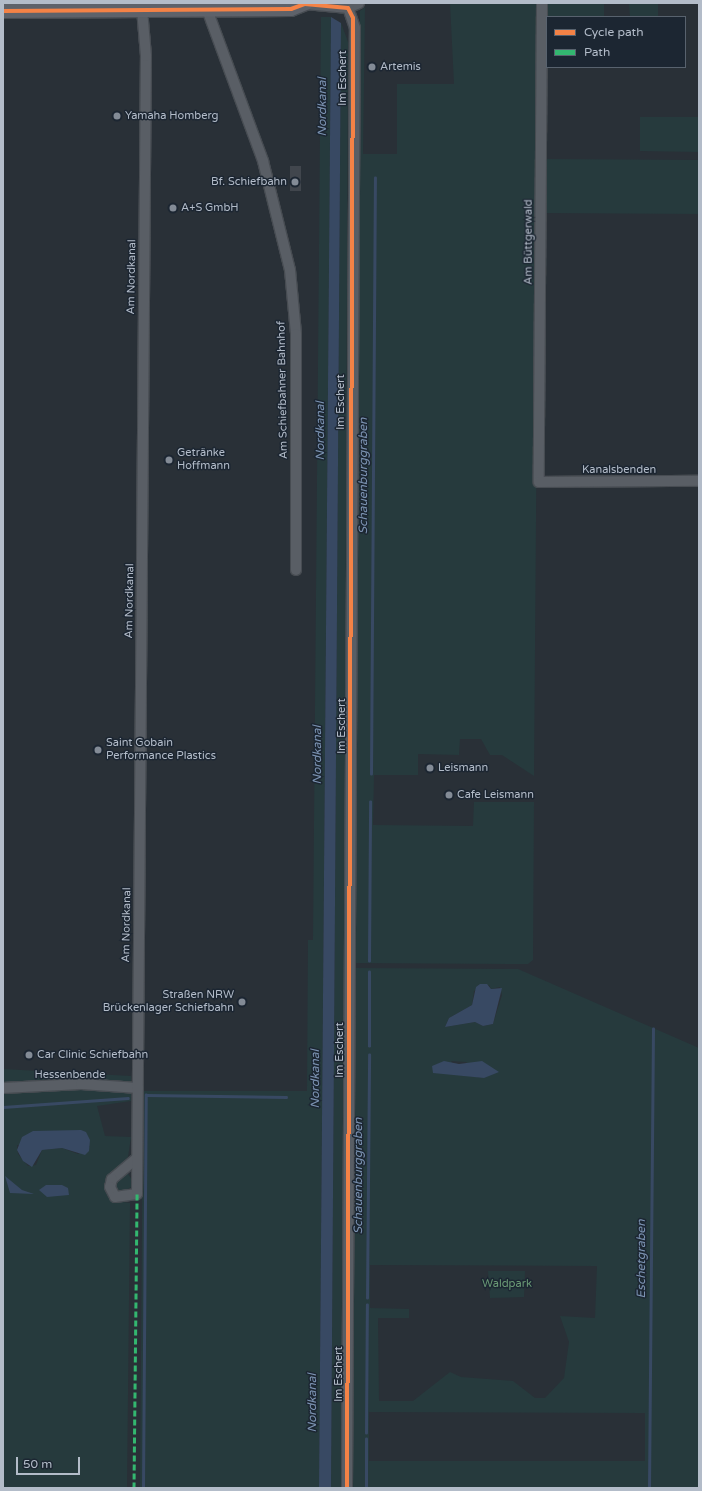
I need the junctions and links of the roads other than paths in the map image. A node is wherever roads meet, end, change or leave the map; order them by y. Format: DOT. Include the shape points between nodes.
graph roads {
  1 [pos="305,3"];
  2 [pos="359,3"];
  3 [pos="542,3"];
  4 [pos="205,6"];
  5 [pos="348,8"];
  6 [pos="142,9"];
  7 [pos="3,11"];
  8 [pos="699,481"];
  9 [pos="539,482"];
  10 [pos="296,570"];
  11 [pos="3,1088"];
  12 [pos="138,1088"];
  13 [pos="137,1158"];
  14 [pos="347,1488"];
  1 -- 4 [label="street" via="291,9"];
  1 -- 5 [label="street"];
  2 -- 5 [label="street"];
  3 -- 9 [label="street, Am Büttgerwald"];
  4 -- 6 [label="street"];
  4 -- 10 [label="street, Am Schiefbahner Bahnhof" via="263,161 290,270 296,334"];
  5 -- 14 [label="street, Im Eschert" via="354,18 355,36"];
  6 -- 7 [label="street"];
  6 -- 12 [label="street, Am Nordkanal" via="146,56"];
  8 -- 9 [label="street, Kanalsbenden"];
  11 -- 12 [label="street, Hessenbende" via="81,1084"];
  12 -- 13 [label="street, Am Nordkanal"];
  13 -- 13 [label="street, Am Nordkanal" via="112,1179 110,1187 115,1197 137,1194"];
}
